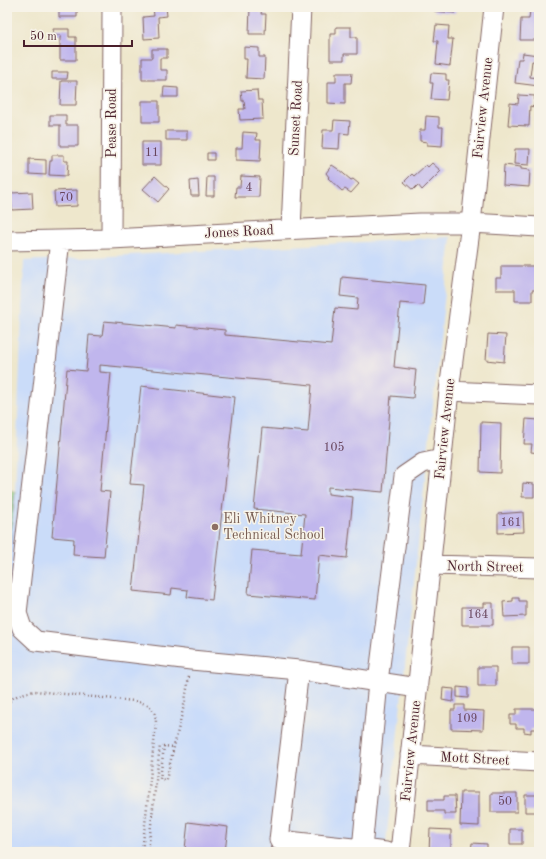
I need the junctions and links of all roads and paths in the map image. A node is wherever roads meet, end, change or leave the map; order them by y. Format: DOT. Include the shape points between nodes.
graph roads {
  1 [pos="112,7"];
  2 [pos="301,7"];
  3 [pos="494,7"];
  4 [pos="470,223"];
  5 [pos="539,227"];
  6 [pos="291,230"];
  7 [pos="111,239"];
  8 [pos="60,240"];
  9 [pos="7,241"];
  10 [pos="449,391"];
  11 [pos="539,395"];
  12 [pos="442,459"];
  13 [pos="7,507"];
  14 [pos="7,524"];
  15 [pos="431,565"];
  16 [pos="539,568"];
  17 [pos="191,660"];
  18 [pos="299,670"];
  19 [pos="378,682"];
  20 [pos="418,688"];
  21 [pos="7,704"];
  22 [pos="154,745"];
  23 [pos="160,746"];
  24 [pos="164,746"];
  25 [pos="174,747"];
  26 [pos="410,755"];
  27 [pos="539,762"];
  28 [pos="362,848"];
  29 [pos="142,852"];
  30 [pos="148,852"];
  31 [pos="386,852"];
  32 [pos="400,852"];
  1 -- 7 [label="street, Pease Road"];
  2 -- 6 [label="street, Sunset Road"];
  3 -- 4 [label="street, Fairview Avenue"];
  4 -- 5 [label="street, Jones Road"];
  4 -- 6 [label="street, Jones Road" via="420,222"];
  4 -- 10 [label="street, Fairview Avenue"];
  6 -- 7 [label="street, Jones Road"];
  7 -- 8 [label="street, Jones Road"];
  8 -- 9 [label="street, Jones Road"];
  8 -- 17 [label="street" via="17,613 22,628 36,641"];
  10 -- 11 [label="street"];
  10 -- 12 [label="street, Fairview Avenue"];
  12 -- 15 [label="street, Fairview Avenue"];
  12 -- 19 [label="street" via="423,463 404,476"];
  13 -- 14 [label="path"];
  15 -- 16 [label="street, North Street"];
  15 -- 20 [label="street, Fairview Avenue"];
  17 -- 18 [label="street"];
  17 -- 25 [label="path" via="189,682"];
  18 -- 19 [label="street"];
  18 -- 28 [label="street" via="280,840"];
  19 -- 20 [label="street"];
  19 -- 28 [label="street"];
  20 -- 26 [label="street, Fairview Avenue"];
  21 -- 22 [label="path" via="20,694 35,691 146,704 152,708 156,716"];
  22 -- 23 [label="path"];
  22 -- 29 [label="path"];
  23 -- 24 [label="path"];
  23 -- 30 [label="path"];
  24 -- 25 [label="path"];
  24 -- 25 [label="path" via="160,779 166,780"];
  26 -- 27 [label="street, Mott Street"];
  26 -- 32 [label="street, Fairview Avenue"];
  28 -- 31 [label="street"];
}
